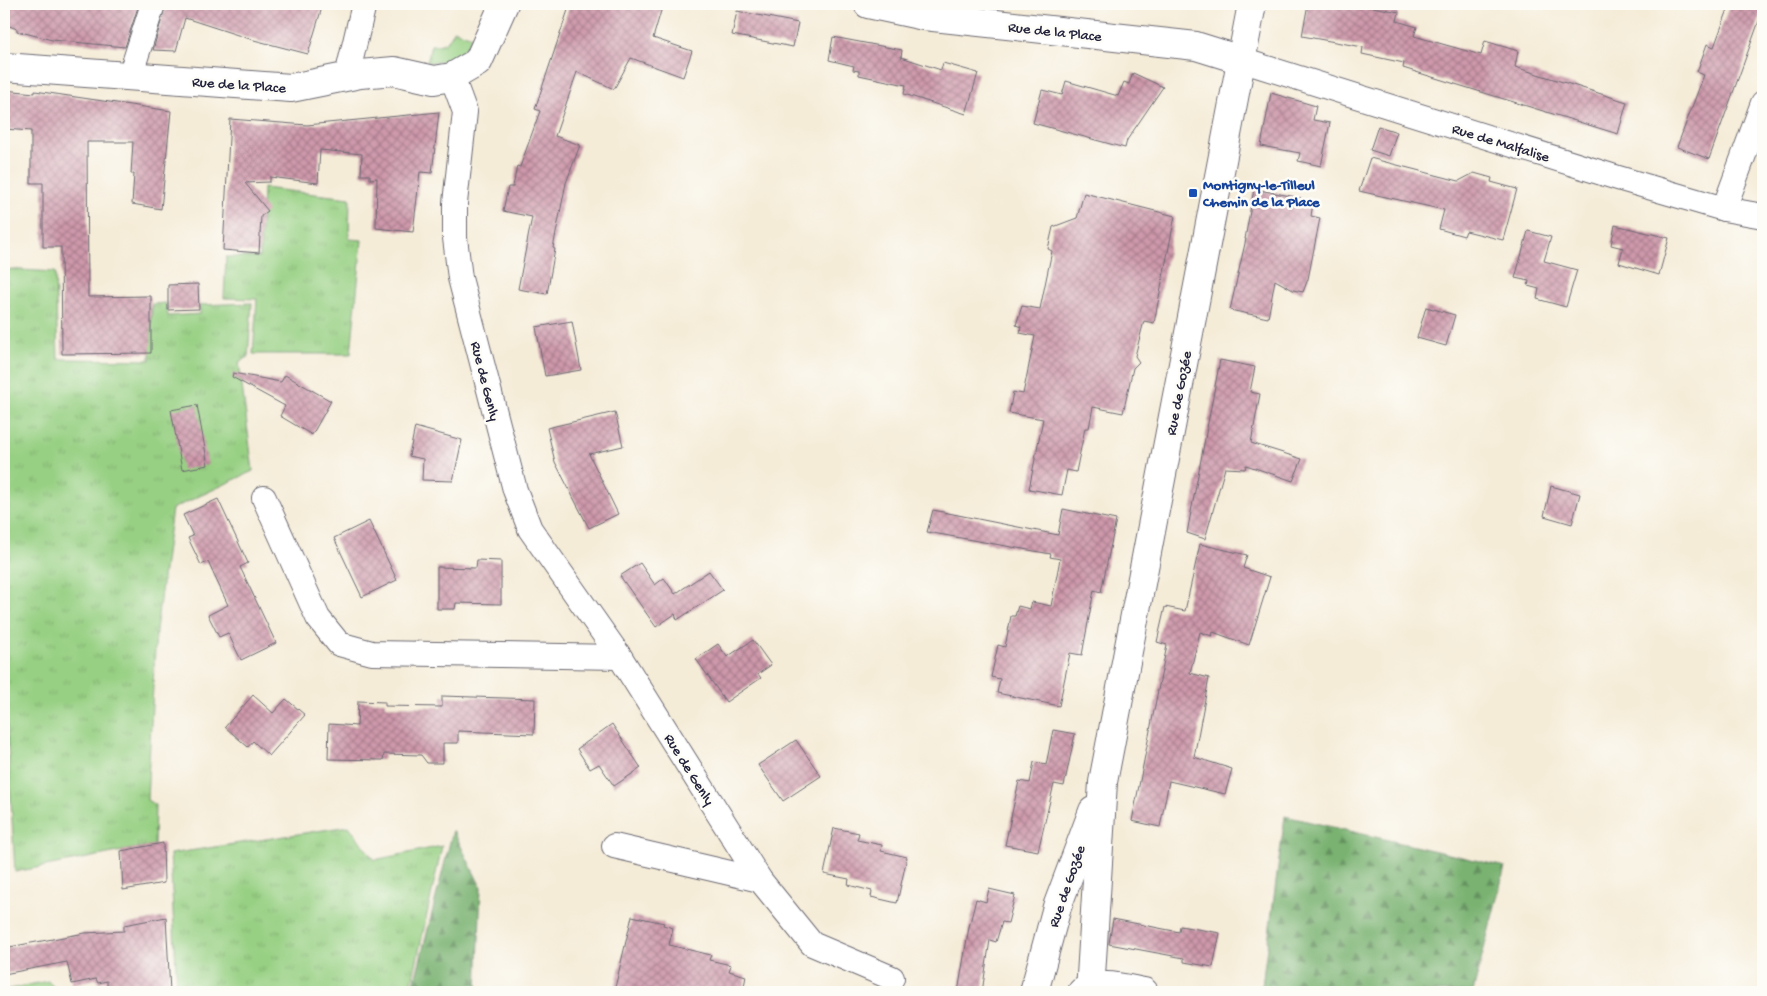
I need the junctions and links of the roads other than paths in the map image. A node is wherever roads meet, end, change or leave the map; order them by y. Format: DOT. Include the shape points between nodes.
graph roads {
  1 [pos="152,4"];
  2 [pos="364,4"];
  3 [pos="504,4"];
  4 [pos="868,4"];
  5 [pos="1252,4"];
  6 [pos="1241,60"];
  7 [pos="4,67"];
  8 [pos="130,76"];
  9 [pos="347,76"];
  10 [pos="452,77"];
  11 [pos="1763,103"];
  12 [pos="1724,209"];
  13 [pos="1763,216"];
  14 [pos="264,498"];
  15 [pos="620,657"];
  16 [pos="1103,782"];
  17 [pos="614,846"];
  18 [pos="760,880"];
  19 [pos="892,978"];
  20 [pos="1087,991"];
  21 [pos="1034,992"];
  22 [pos="1144,992"];
  1 -- 8 [label="street"];
  2 -- 9 [label="street"];
  3 -- 10 [label="main road, Rue de la Place" via="478,62"];
  4 -- 6 [label="main road, Rue de la Place" via="924,16 1196,46"];
  5 -- 6 [label="main road, Rue de Gozée"];
  6 -- 12 [label="street, Rue de Malfalise"];
  6 -- 16 [label="main road, Rue de Gozée"];
  7 -- 8 [label="main road, Rue de la Place"];
  8 -- 9 [label="main road, Rue de la Place" via="291,88"];
  9 -- 10 [label="main road, Rue de la Place" via="394,70 434,80"];
  10 -- 15 [label="street, Rue de Genly" via="465,112 455,203 460,278 514,490 530,529"];
  11 -- 12 [label="street"];
  12 -- 13 [label="street, Rue de Malfalise"];
  14 -- 15 [label="street" via="318,618 339,644 372,653"];
  15 -- 18 [label="street, Rue de Genly"];
  16 -- 20 [label="main road, Rue de Gozée"];
  16 -- 21 [label="main road, Rue de Gozée" via="1057,907"];
  17 -- 18 [label="street"];
  18 -- 19 [label="street, Rue de Genly" via="812,944"];
  20 -- 22 [label="main road" via="1107,984"];
}
